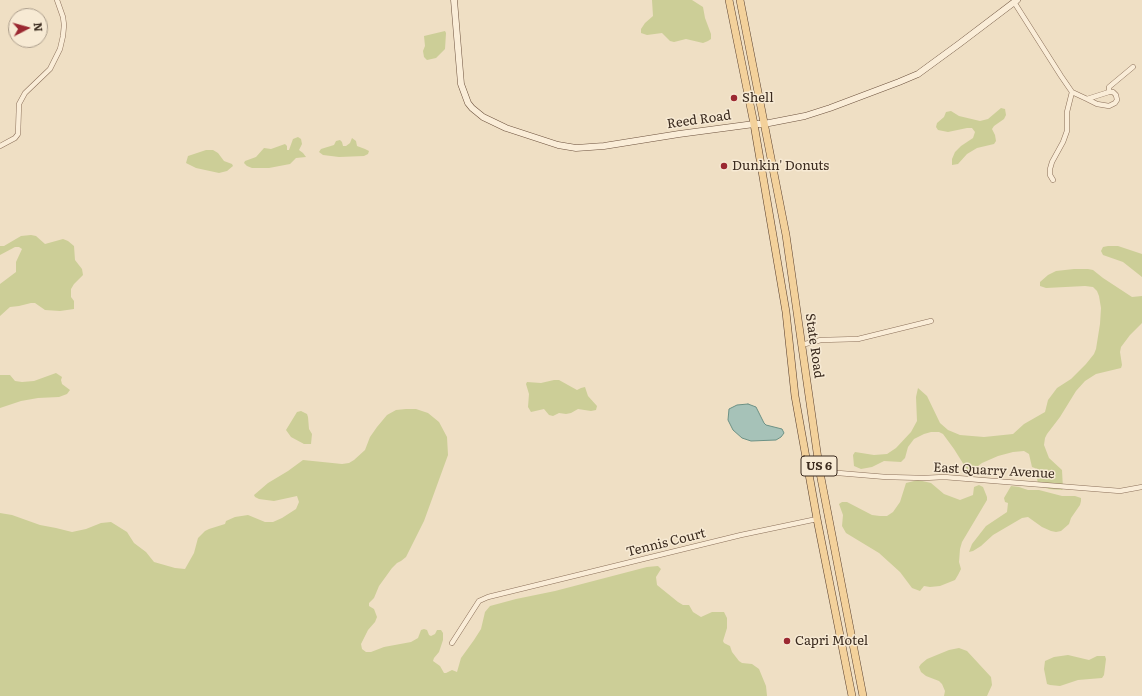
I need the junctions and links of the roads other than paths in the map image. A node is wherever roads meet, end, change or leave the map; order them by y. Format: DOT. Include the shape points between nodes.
graph roads {
  1 [pos="57,0"];
  2 [pos="454,0"];
  3 [pos="729,0"];
  4 [pos="740,0"];
  5 [pos="1015,1"];
  6 [pos="1134,67"];
  7 [pos="1072,92"];
  8 [pos="1109,92"];
  9 [pos="1087,99"];
  10 [pos="754,124"];
  11 [pos="764,124"];
  12 [pos="0,146"];
  13 [pos="1053,180"];
  14 [pos="786,312"];
  15 [pos="797,312"];
  16 [pos="931,321"];
  17 [pos="801,345"];
  18 [pos="820,473"];
  19 [pos="1142,486"];
  20 [pos="817,519"];
  21 [pos="833,539"];
  22 [pos="822,541"];
  23 [pos="452,643"];
  24 [pos="854,647"];
  25 [pos="843,649"];
  26 [pos="852,696"];
  27 [pos="863,696"];
  1 -- 12 [label="street" via="64,25 60,49 50,69 25,93 20,104 18,134"];
  2 -- 10 [label="street, Reed Road" via="460,76 465,96 477,113 497,124 545,142 576,148"];
  3 -- 10 [label="main road, State Road / US 6"];
  4 -- 11 [label="main road, State Road / US 6"];
  5 -- 7 [label="street"];
  5 -- 11 [label="street, Reed Road" via="918,74 815,113"];
  6 -- 8 [label="street" via="1109,87"];
  7 -- 9 [label="street"];
  7 -- 13 [label="street" via="1067,112 1067,131 1050,169"];
  8 -- 9 [label="street"];
  8 -- 9 [label="street" via="1116,95 1115,104 1097,104"];
  10 -- 11 [label="street, Reed Road"];
  10 -- 14 [label="main road, State Road / US 6"];
  11 -- 15 [label="main road, State Road / US 6" via="786,235"];
  14 -- 15 [label="street"];
  14 -- 20 [label="main road, State Road / US 6" via="795,396"];
  15 -- 17 [label="main road, State Road / US 6"];
  16 -- 17 [label="street" via="858,339 821,340"];
  17 -- 18 [label="main road, State Road / US 6"];
  18 -- 19 [label="street, East Quarry Avenue" via="944,477 1120,490"];
  18 -- 21 [label="main road, State Road / US 6"];
  20 -- 22 [label="main road, State Road / US 6"];
  20 -- 23 [label="street, Tennis Court" via="488,597 479,601"];
  21 -- 22 [label="street"];
  21 -- 24 [label="main road, State Road / US 6"];
  22 -- 25 [label="main road, State Road / US 6"];
  24 -- 25 [label="street"];
  24 -- 27 [label="main road, State Road / US 6"];
  25 -- 26 [label="main road, State Road / US 6"];
}
